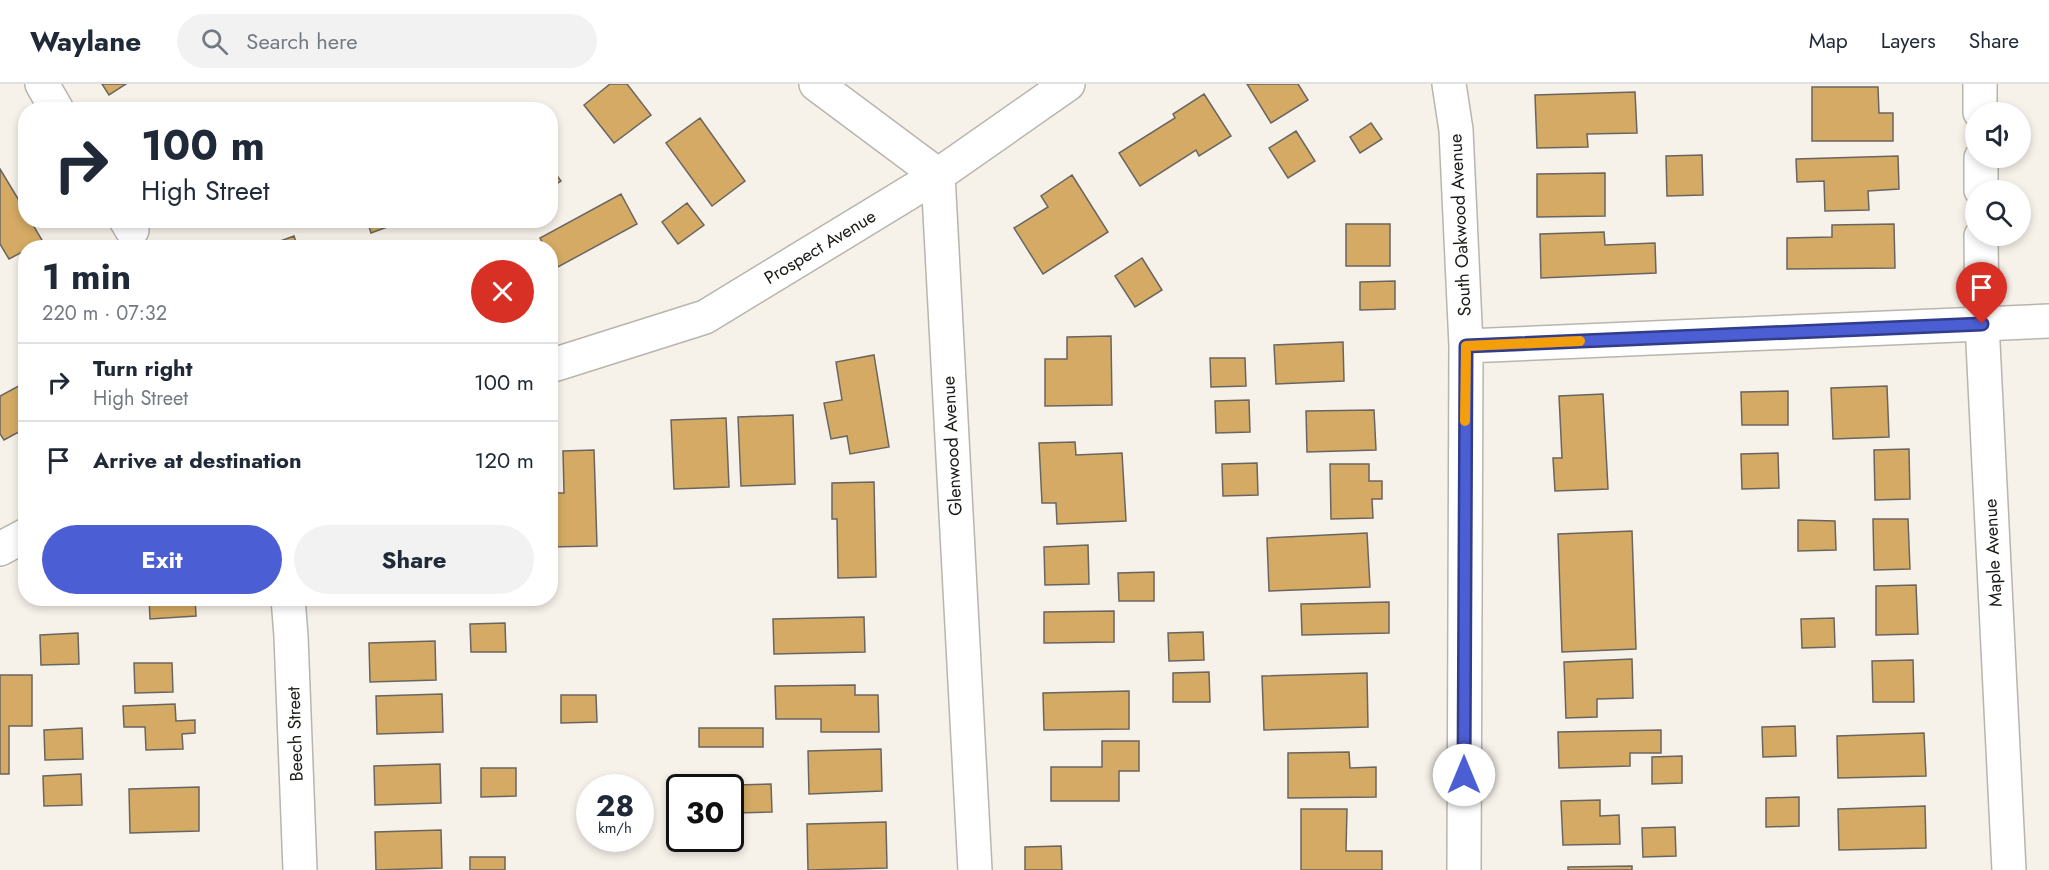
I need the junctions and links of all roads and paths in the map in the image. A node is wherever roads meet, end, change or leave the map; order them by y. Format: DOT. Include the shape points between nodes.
graph roads {
  1 [pos="42,84"];
  2 [pos="816,84"];
  3 [pos="1068,84"];
  4 [pos="1449,84"];
  5 [pos="1980,84"];
  6 [pos="52,102"];
  7 [pos="1980,102"];
  8 [pos="938,175"];
  9 [pos="1981,246"];
  10 [pos="2049,321"];
  11 [pos="1982,324"];
  12 [pos="1466,346"];
  13 [pos="558,363"];
  14 [pos="18,539"];
  15 [pos="0,549"];
  16 [pos="289,606"];
  17 [pos="300,870"];
  18 [pos="975,870"];
  19 [pos="1464,870"];
  20 [pos="2009,870"];
  1 -- 6 [label="street"];
  2 -- 8 [label="street"];
  3 -- 8 [label="street, Prospect Avenue"];
  4 -- 12 [label="street, South Oakwood Avenue" via="1456,130"];
  5 -- 7 [label="street"];
  8 -- 13 [label="street, Prospect Avenue" via="705,316"];
  8 -- 18 [label="street, Glenwood Avenue"];
  9 -- 11 [label="street, Maple Avenue"];
  10 -- 11 [label="street"];
  11 -- 12 [label="street"];
  11 -- 20 [label="street, Maple Avenue"];
  12 -- 19 [label="street, South Oakwood Avenue"];
  14 -- 15 [label="street"];
  16 -- 17 [label="street, Beech Street"];
}
